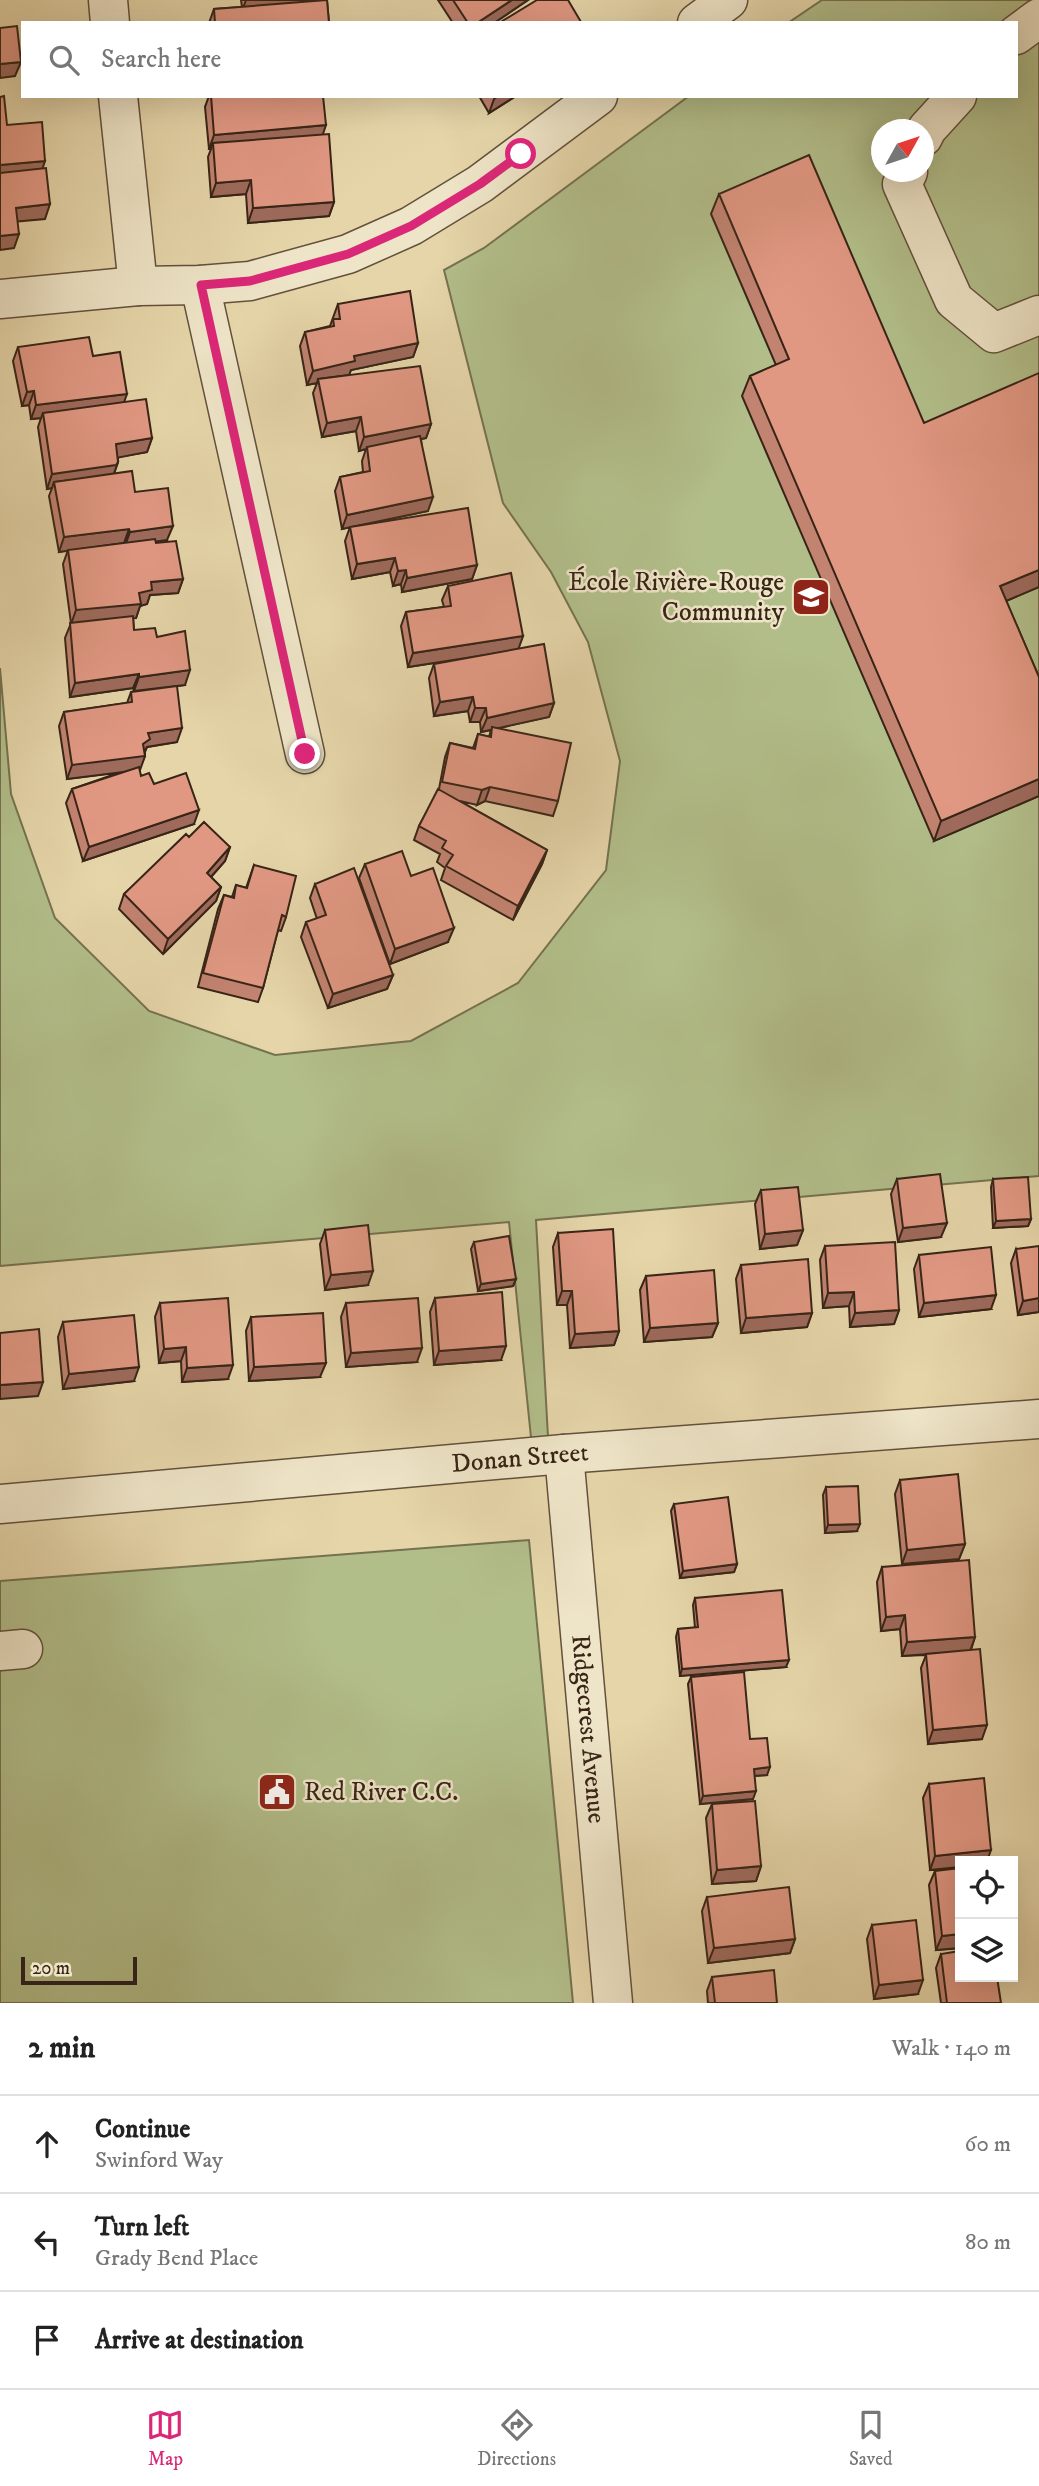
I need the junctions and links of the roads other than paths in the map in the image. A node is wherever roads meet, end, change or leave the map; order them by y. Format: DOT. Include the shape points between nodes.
graph roads {
  1 [pos="108,0"];
  2 [pos="678,0"];
  3 [pos="729,0"];
  4 [pos="1039,18"];
  5 [pos="110,21"];
  6 [pos="694,21"];
  7 [pos="699,21"];
  8 [pos="1018,34"];
  9 [pos="118,98"];
  10 [pos="595,98"];
  11 [pos="955,98"];
  12 [pos="934,121"];
  13 [pos="903,182"];
  14 [pos="201,285"];
  15 [pos="138,286"];
  16 [pos="0,299"];
  17 [pos="1039,315"];
  18 [pos="305,754"];
  19 [pos="1039,1419"];
  20 [pos="564,1454"];
  21 [pos="0,1504"];
  22 [pos="613,2003"];
  1 -- 5 [label="street"];
  2 -- 6 [label="street"];
  3 -- 7 [label="street"];
  4 -- 8 [label="street"];
  9 -- 15 [label="street"];
  10 -- 14 [label="street" via="480,184 411,226 348,254 250,281"];
  11 -- 12 [label="street"];
  13 -- 17 [label="street" via="954,300 994,333"];
  14 -- 15 [label="street"];
  14 -- 18 [label="street"];
  15 -- 16 [label="street"];
  19 -- 20 [label="street, Donan Street"];
  20 -- 21 [label="street, Donan Street"];
  20 -- 22 [label="street, Ridgecrest Avenue"];
}
